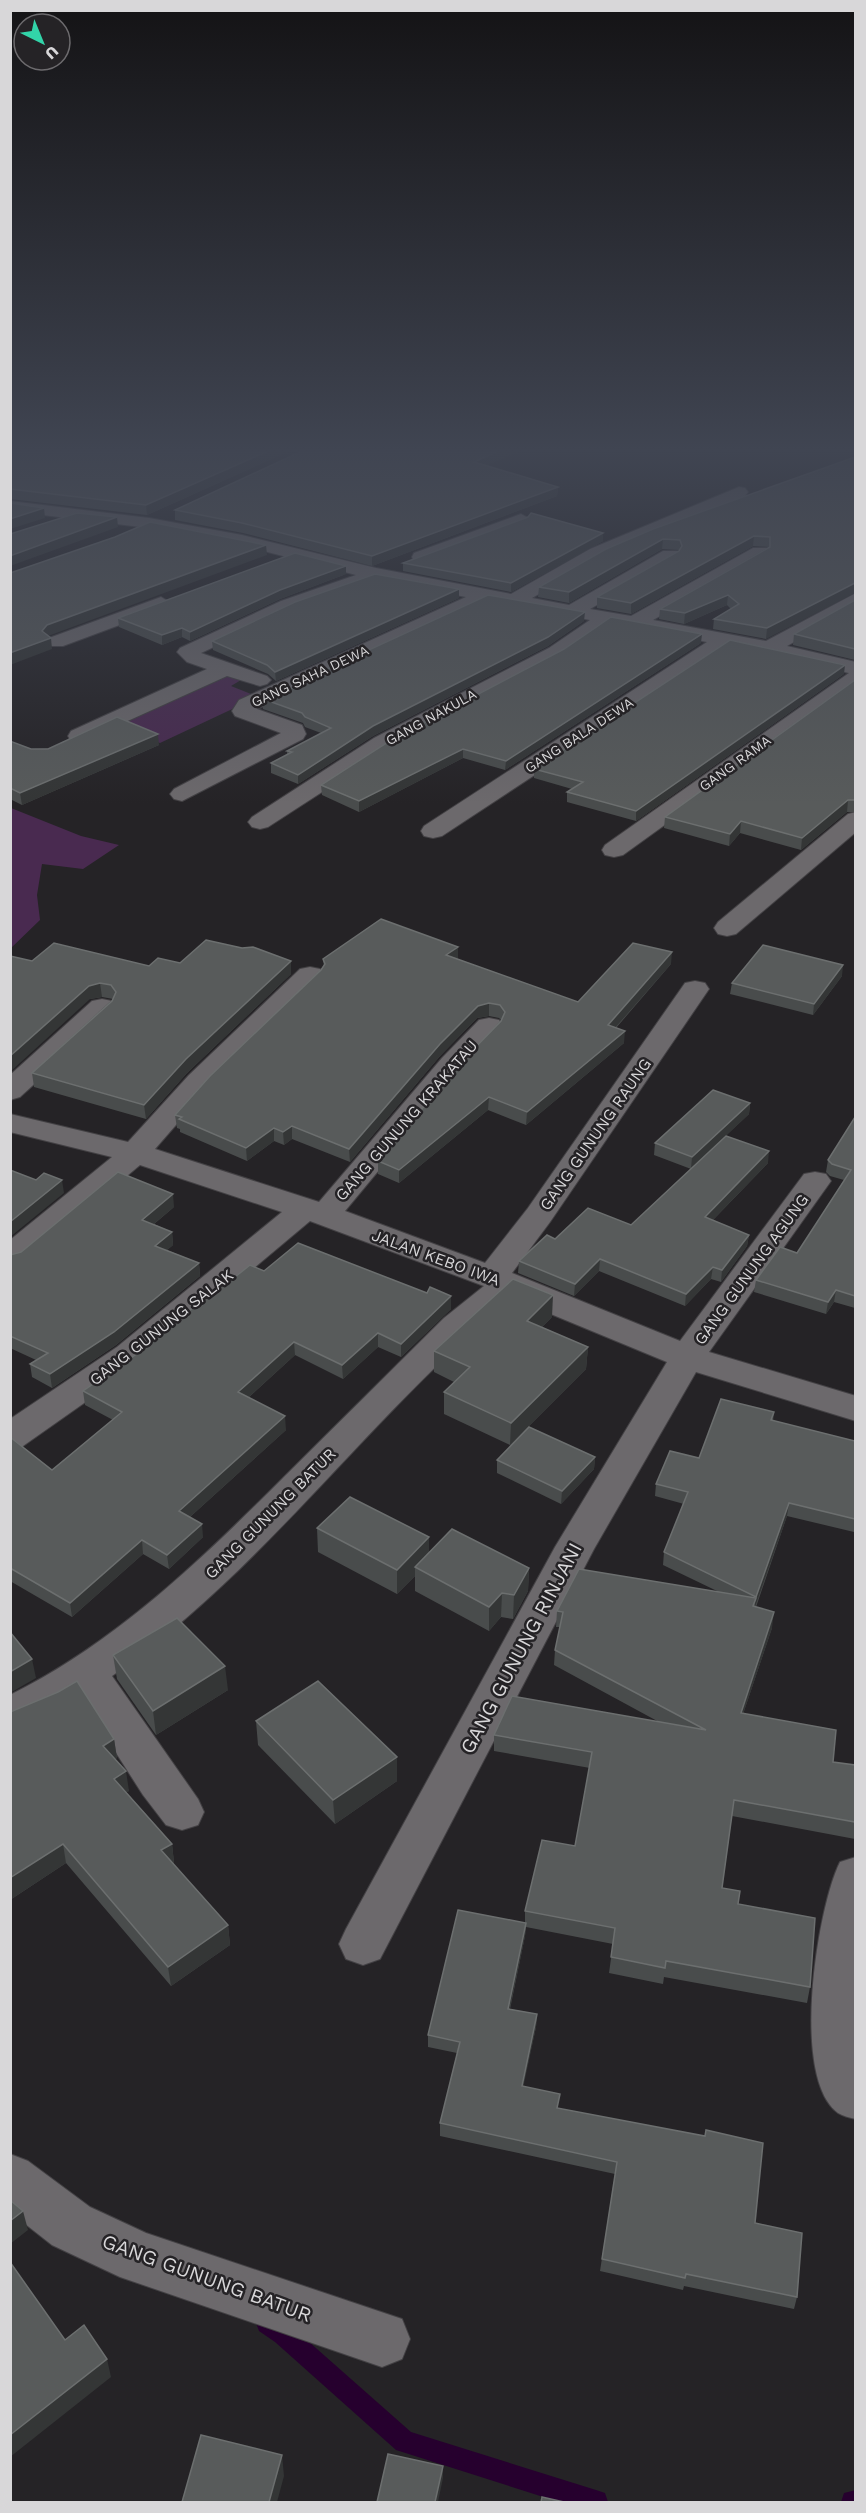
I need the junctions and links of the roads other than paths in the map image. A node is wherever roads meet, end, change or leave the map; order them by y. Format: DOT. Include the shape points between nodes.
graph roads {
  1 [pos="355,569"];
  2 [pos="388,569"];
  3 [pos="568,569"];
  4 [pos="645,569"];
  5 [pos="729,569"];
  6 [pos="375,574"];
  7 [pos="434,585"];
  8 [pos="486,595"];
  9 [pos="174,598"];
  10 [pos="401,598"];
  11 [pos="855,599"];
  12 [pos="514,600"];
  13 [pos="572,611"];
  14 [pos="606,618"];
  15 [pos="716,618"];
  16 [pos="633,623"];
  17 [pos="685,633"];
  18 [pos="725,640"];
  19 [pos="56,642"];
  20 [pos="769,648"];
  21 [pos="227,668"];
  22 [pos="855,668"];
  23 [pos="855,677"];
  24 [pos="260,680"];
  25 [pos="60,744"];
  26 [pos="182,794"];
  27 [pos="855,819"];
  28 [pos="260,822"];
  29 [pos="433,831"];
  30 [pos="614,850"];
  31 [pos="727,928"];
  32 [pos="310,975"];
  33 [pos="695,989"];
  34 [pos="102,1007"];
  35 [pos="489,1026"];
  36 [pos="10,1091"];
  37 [pos="10,1123"];
  38 [pos="135,1154"];
  39 [pos="815,1180"];
  40 [pos="315,1212"];
  41 [pos="10,1257"];
  42 [pos="500,1280"];
  43 [pos="687,1357"];
  44 [pos="855,1408"];
  45 [pos="10,1437"];
  46 [pos="87,1672"];
  47 [pos="10,1715"];
  48 [pos="182,1812"];
  49 [pos="855,1876"];
  50 [pos="363,1944"];
  51 [pos="855,2096"];
  52 [pos="10,2179"];
  53 [pos="382,2340"];
  1 -- 6 [label="street"];
  2 -- 6 [label="street"];
  3 -- 12 [label="street"];
  4 -- 13 [label="street"];
  5 -- 16 [label="street"];
  6 -- 7 [label="street"];
  6 -- 21 [label="street" via="288,605 188,652 194,658"];
  7 -- 8 [label="street"];
  7 -- 10 [label="street"];
  8 -- 12 [label="street"];
  8 -- 26 [label="street, GANG SAHA DEWA" via="247,705 243,711 297,732"];
  9 -- 19 [label="street"];
  11 -- 20 [label="street"];
  12 -- 13 [label="street"];
  13 -- 14 [label="street"];
  14 -- 16 [label="street"];
  14 -- 28 [label="street, GANG NAKULA" via="556,652 382,743"];
  15 -- 17 [label="street"];
  16 -- 17 [label="street"];
  17 -- 18 [label="street"];
  18 -- 20 [label="street"];
  18 -- 29 [label="street, GANG BALA DEWA"];
  20 -- 22 [label="street"];
  21 -- 24 [label="street"];
  21 -- 25 [label="street"];
  23 -- 30 [label="street, GANG RAMA"];
  27 -- 31 [label="street"];
  32 -- 38 [label="street" via="199,1081"];
  33 -- 42 [label="street, GANG GUNUNG RAUNG" via="545,1206"];
  34 -- 36 [label="street"];
  35 -- 40 [label="street, GANG GUNUNG KRAKATAU"];
  37 -- 38 [label="street, JALAN KEBO IWA"];
  38 -- 40 [label="street, JALAN KEBO IWA"];
  38 -- 41 [label="street"];
  39 -- 43 [label="street, GANG GUNUNG AGUNG"];
  40 -- 42 [label="street, JALAN KEBO IWA"];
  40 -- 45 [label="street, GANG GUNUNG SALAK" via="129,1355"];
  42 -- 43 [label="street, JALAN KEBO IWA"];
  42 -- 46 [label="street, GANG GUNUNG BATUR" via="221,1564 118,1651"];
  43 -- 44 [label="street, JALAN KEBO IWA"];
  43 -- 50 [label="street, GANG GUNUNG RINJANI" via="574,1547"];
  46 -- 47 [label="street, GANG GUNUNG BATUR"];
  46 -- 48 [label="street"];
  49 -- 51 [label="street" via="842,1948 835,2025 837,2067"];
  52 -- 53 [label="street, GANG GUNUNG BATUR" via="71,2226 139,2258"];
}
